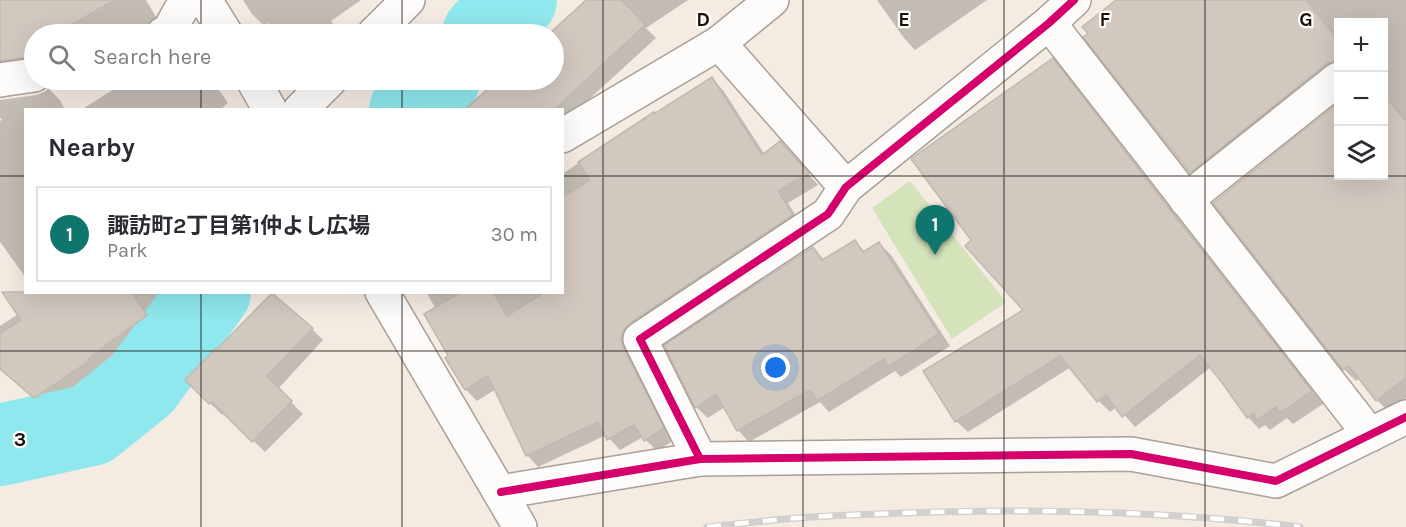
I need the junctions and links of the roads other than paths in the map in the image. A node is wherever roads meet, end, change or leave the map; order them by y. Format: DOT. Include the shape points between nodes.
graph roads {
  1 [pos="188,0"];
  2 [pos="205,0"];
  3 [pos="408,0"];
  4 [pos="772,0"];
  5 [pos="1074,0"];
  6 [pos="1049,23"];
  7 [pos="173,24"];
  8 [pos="220,24"];
  9 [pos="384,24"];
  10 [pos="719,44"];
  11 [pos="24,76"];
  12 [pos="0,80"];
  13 [pos="1334,82"];
  14 [pos="320,90"];
  15 [pos="302,108"];
  16 [pos="564,135"];
  17 [pos="846,187"];
  18 [pos="1186,200"];
  19 [pos="383,294"];
  20 [pos="1406,417"];
  21 [pos="1370,435"];
  22 [pos="700,459"];
  23 [pos="501,492"];
  24 [pos="520,527"];
  1 -- 7 [label="street"];
  2 -- 8 [label="street"];
  3 -- 9 [label="street"];
  4 -- 10 [label="street"];
  5 -- 6 [label="street"];
  6 -- 17 [label="street"];
  6 -- 18 [label="street"];
  10 -- 16 [label="street"];
  10 -- 17 [label="street"];
  11 -- 12 [label="street"];
  13 -- 18 [label="street"];
  14 -- 15 [label="street"];
  17 -- 22 [label="street" via="828,214 640,339"];
  18 -- 21 [label="street"];
  19 -- 23 [label="street"];
  20 -- 21 [label="street"];
  21 -- 22 [label="street" via="1276,481 1131,454"];
  22 -- 23 [label="street"];
  23 -- 24 [label="street"];
}
